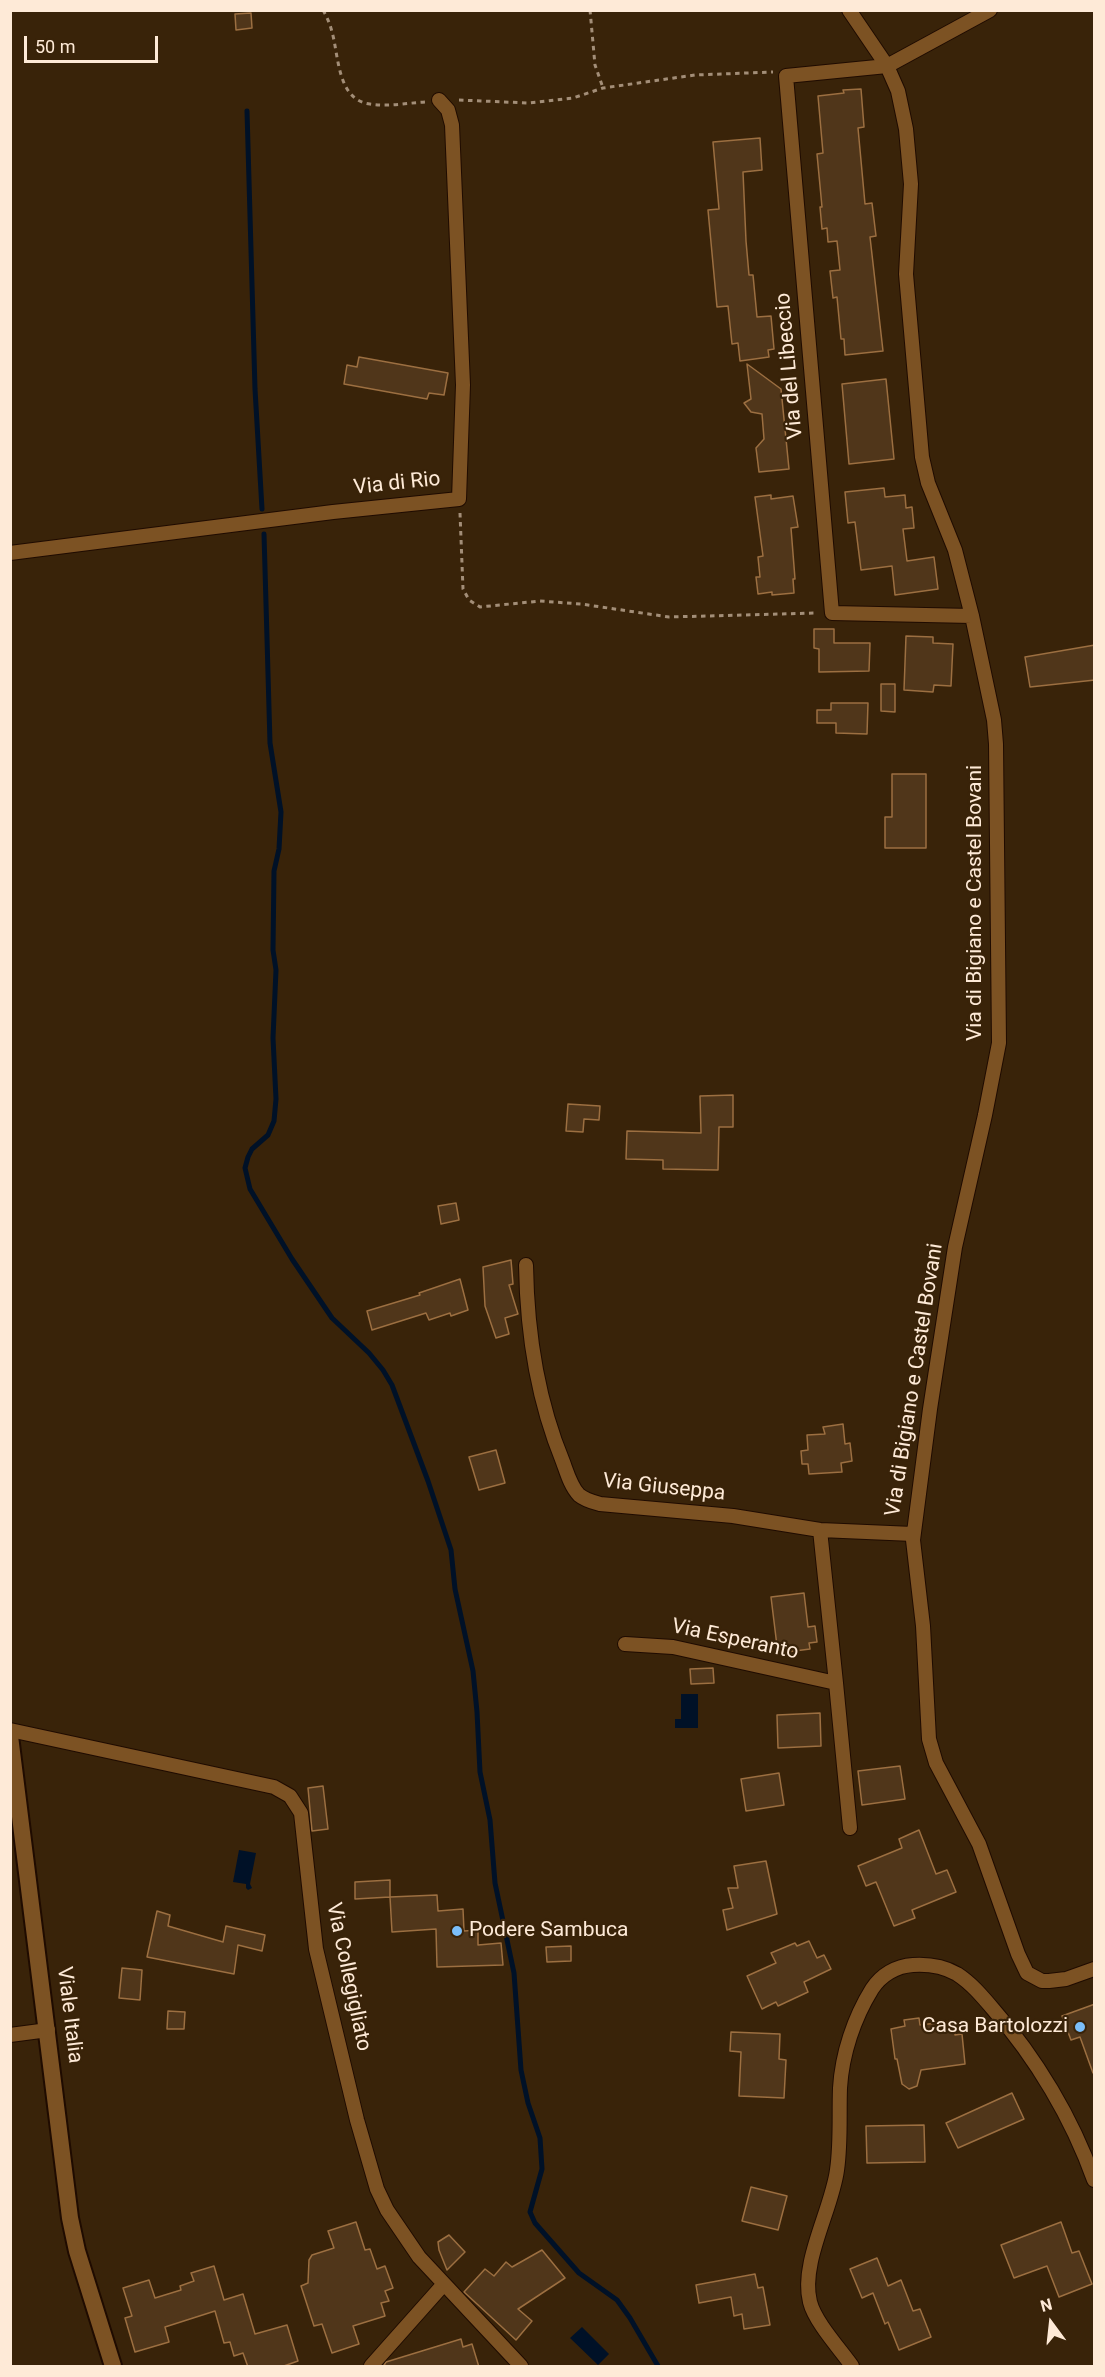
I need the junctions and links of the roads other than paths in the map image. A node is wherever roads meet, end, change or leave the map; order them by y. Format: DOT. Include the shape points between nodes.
graph roads {
  1 [pos="849,10"];
  2 [pos="990,10"];
  3 [pos="887,66"];
  4 [pos="439,100"];
  5 [pos="10,553"];
  6 [pos="972,616"];
  7 [pos="526,1265"];
  8 [pos="820,1530"];
  9 [pos="913,1533"];
  10 [pos="625,1644"];
  11 [pos="836,1683"];
  12 [pos="10,1730"];
  13 [pos="10,1736"];
  14 [pos="850,1828"];
  15 [pos="1095,1968"];
  16 [pos="48,2030"];
  17 [pos="10,2035"];
  18 [pos="1095,2180"];
  19 [pos="443,2285"];
  20 [pos="376,2364"];
  21 [pos="114,2367"];
  22 [pos="521,2367"];
  23 [pos="852,2367"];
  1 -- 3 [label="street, Via di Bigiano e Castel Bovani"];
  2 -- 3 [label="street"];
  3 -- 6 [label="street, Via di Bigiano e Castel Bovani" via="903,109 910,162 906,274 922,457 928,483 955,550"];
  3 -- 6 [label="street, Via del Libeccio" via="786,76 832,613"];
  4 -- 5 [label="street, Via di Rio" via="448,110 453,136 464,385 459,499"];
  6 -- 9 [label="street, Via di Bigiano e Castel Bovani" via="996,744 1000,1028 986,1115 955,1246"];
  7 -- 8 [label="street, Via Giuseppa" via="529,1334 540,1389 560,1454 580,1496 600,1504 733,1516"];
  8 -- 9 [label="street, Via Giuseppa"];
  8 -- 11 [label="street, Via Esperanto"];
  9 -- 15 [label="street, Via di Bigiano e Castel Bovani" via="930,1739 936,1763 981,1850 1027,1973 1042,1982 1057,1981"];
  10 -- 11 [label="street, Via Esperanto" via="672,1647"];
  11 -- 14 [label="street, Via Esperanto"];
  12 -- 19 [label="street, Via Collegigliato" via="274,1787 295,1800 303,1822 316,1949 372,2173 387,2210"];
  13 -- 16 [label="street, Viale Italia"];
  16 -- 17 [label="street"];
  16 -- 21 [label="street, Viale Italia" via="73,2236"];
  18 -- 23 [label="street" via="1052,2091 1010,2030 972,1986 957,1974 934,1965 908,1965 880,1979 858,2015 842,2065 837,2172 810,2268 810,2301"];
  19 -- 20 [label="street"];
  19 -- 22 [label="street, Via Collegigliato"];
}
